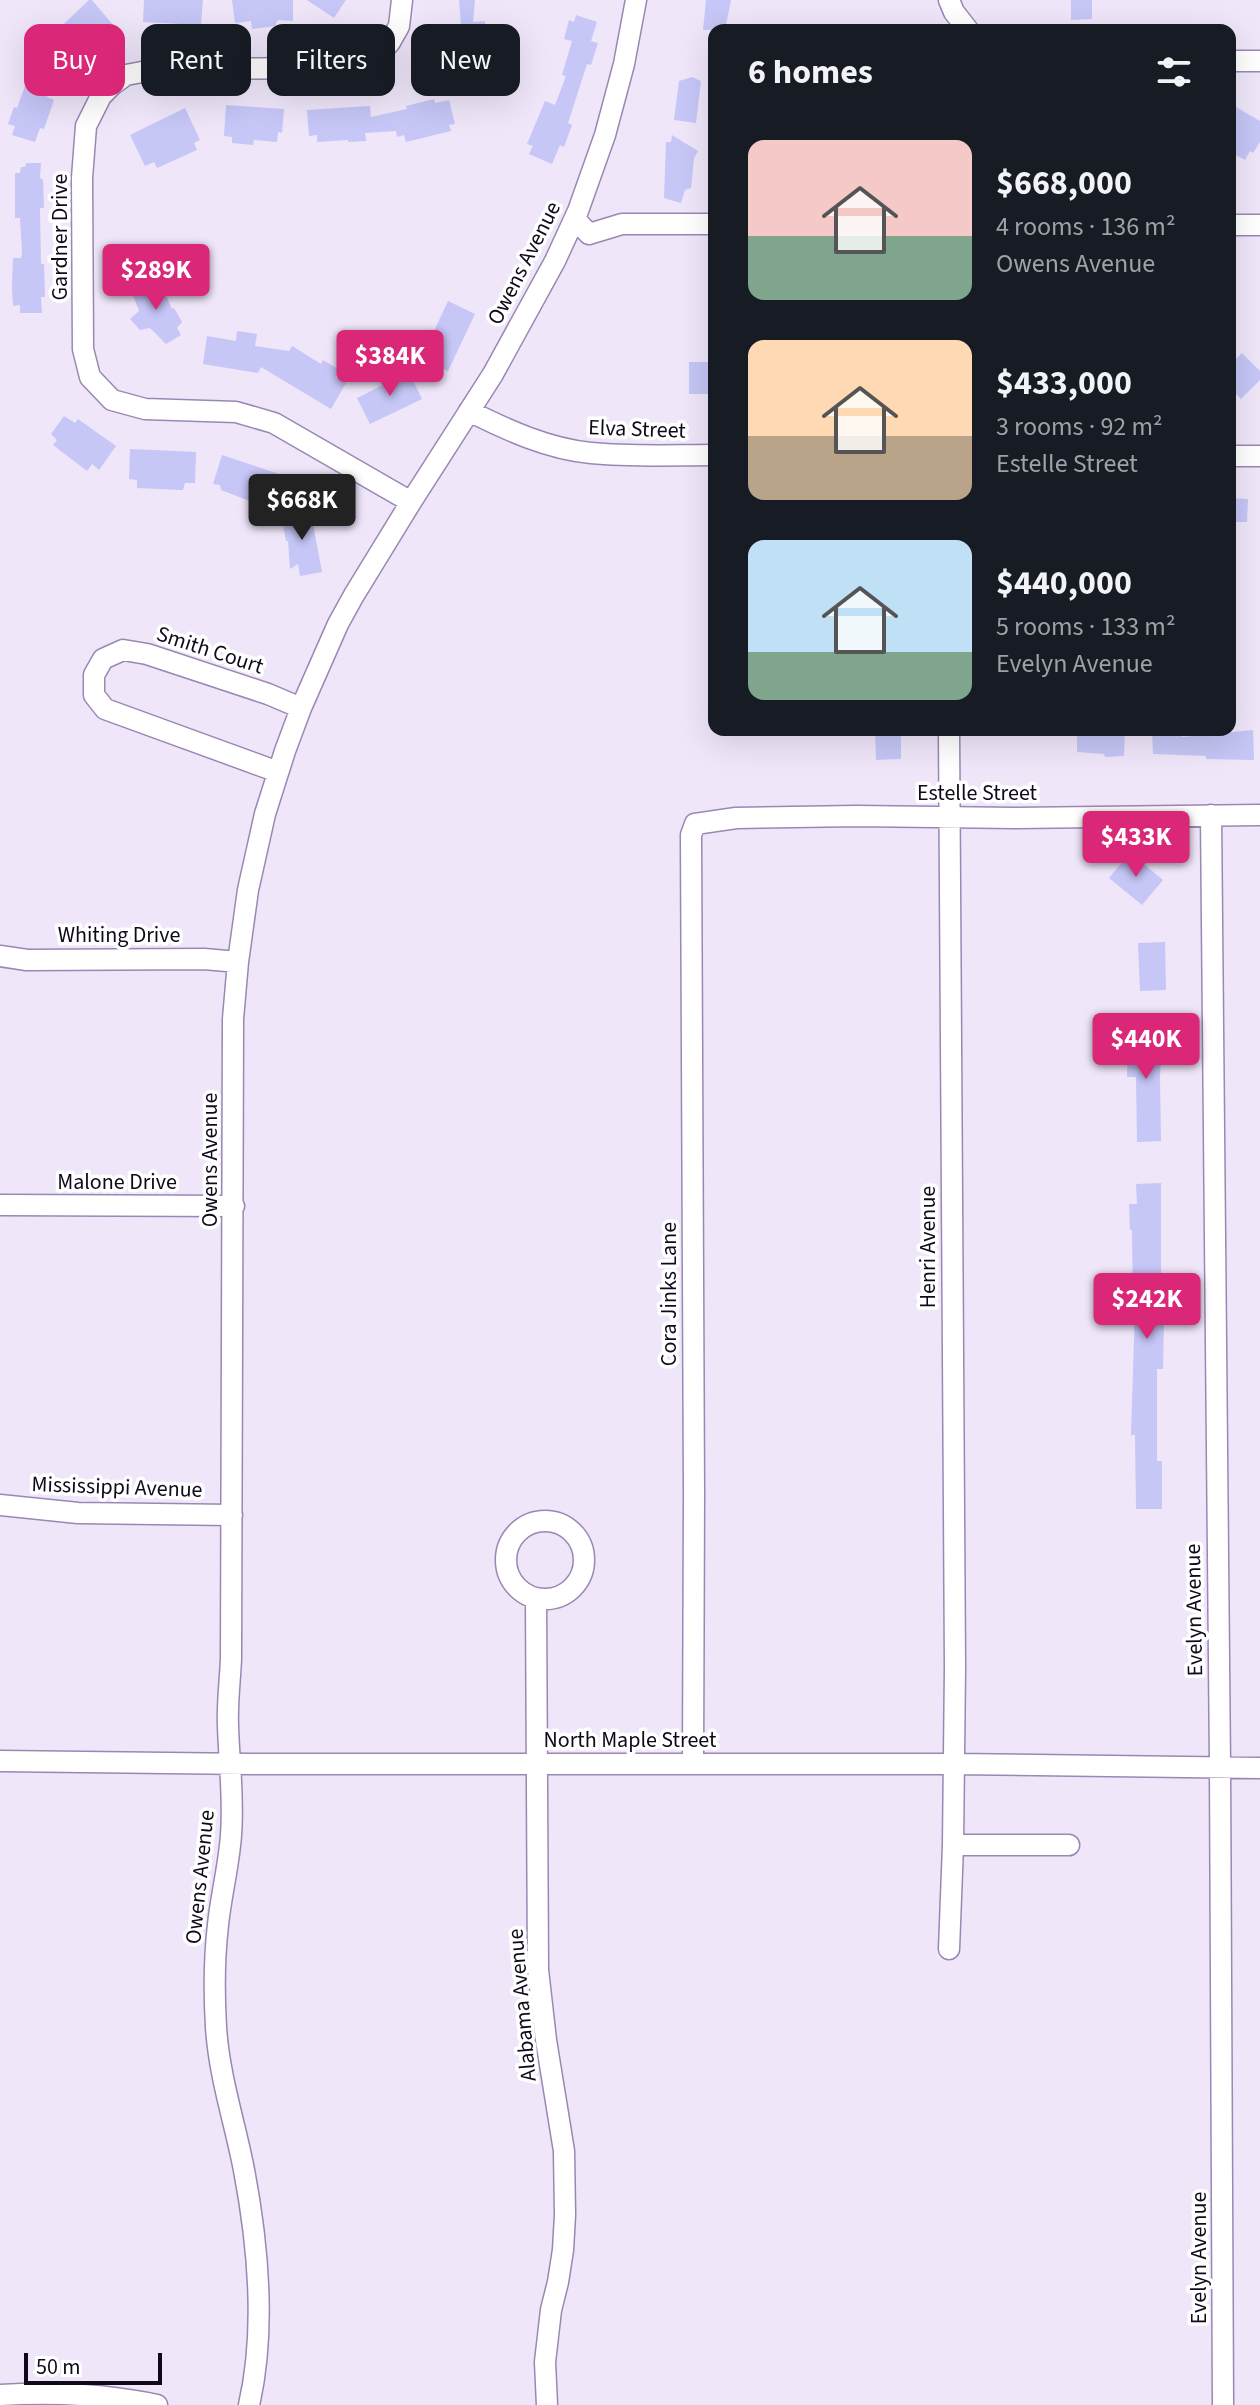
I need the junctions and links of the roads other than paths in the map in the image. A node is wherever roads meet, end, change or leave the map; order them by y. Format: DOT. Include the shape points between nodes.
graph roads {
  1 [pos="402,0"];
  2 [pos="636,0"];
  3 [pos="949,0"];
  4 [pos="963,24"];
  5 [pos="1236,61"];
  6 [pos="1260,61"];
  7 [pos="575,219"];
  8 [pos="708,224"];
  9 [pos="1236,225"];
  10 [pos="1260,225"];
  11 [pos="469,411"];
  12 [pos="708,455"];
  13 [pos="1236,456"];
  14 [pos="1260,456"];
  15 [pos="411,502"];
  16 [pos="301,708"];
  17 [pos="949,736"];
  18 [pos="278,772"];
  19 [pos="1211,815"];
  20 [pos="1260,815"];
  21 [pos="950,817"];
  22 [pos="695,824"];
  23 [pos="0,956"];
  24 [pos="238,962"];
  25 [pos="0,1205"];
  26 [pos="234,1206"];
  27 [pos="0,1505"];
  28 [pos="232,1515"];
  29 [pos="536,1598"];
  30 [pos="0,1761"];
  31 [pos="231,1762"];
  32 [pos="537,1764"];
  33 [pos="693,1764"];
  34 [pos="954,1764"];
  35 [pos="1220,1766"];
  36 [pos="1260,1768"];
  37 [pos="953,1845"];
  38 [pos="1069,1845"];
  39 [pos="949,1949"];
  40 [pos="0,2395"];
  41 [pos="157,2405"];
  42 [pos="249,2405"];
  43 [pos="547,2405"];
  44 [pos="1223,2405"];
  1 -- 15 [label="street, Gardner Drive" via="399,26 390,42 379,55 347,68 158,69 126,75 101,96 86,126 82,178 83,349 90,377 112,400 155,411 258,417"];
  2 -- 7 [label="street, Owens Avenue" via="605,135"];
  3 -- 4 [label="street"];
  5 -- 6 [label="street"];
  7 -- 8 [label="street" via="589,234 622,224"];
  7 -- 11 [label="street, Owens Avenue"];
  9 -- 10 [label="street"];
  11 -- 12 [label="street, Elva Street" via="504,429 588,453"];
  11 -- 15 [label="street, Owens Avenue"];
  13 -- 14 [label="street"];
  15 -- 16 [label="street, Owens Avenue" via="343,615"];
  16 -- 18 [label="street, Owens Avenue"];
  16 -- 18 [label="street, Smith Court" via="123,650 103,659 94,675 94,695 105,709"];
  17 -- 21 [label="street, Henri Avenue"];
  18 -- 24 [label="street, Owens Avenue" via="248,890"];
  19 -- 20 [label="street, Estelle Street"];
  19 -- 21 [label="street, Estelle Street"];
  19 -- 35 [label="street, Evelyn Avenue"];
  21 -- 22 [label="street, Estelle Street" via="736,818"];
  21 -- 34 [label="street, Henri Avenue"];
  22 -- 33 [label="street, Cora Jinks Lane"];
  23 -- 24 [label="street, Whiting Drive"];
  24 -- 26 [label="street, Owens Avenue" via="233,1019"];
  25 -- 26 [label="street, Malone Drive"];
  26 -- 28 [label="street, Owens Avenue"];
  27 -- 28 [label="street, Mississippi Avenue" via="78,1513"];
  28 -- 31 [label="street, Owens Avenue" via="227,1725"];
  29 -- 32 [label="street, Alabama Avenue"];
  30 -- 31 [label="street, North Maple Street"];
  31 -- 32 [label="street, North Maple Street"];
  31 -- 42 [label="street, Owens Avenue" via="231,1837 214,1987 220,2058 254,2229 257,2347"];
  32 -- 33 [label="street, North Maple Street"];
  32 -- 43 [label="street, Alabama Avenue" via="538,1970 564,2151 563,2250 545,2362"];
  33 -- 34 [label="street, North Maple Street"];
  34 -- 35 [label="street, North Maple Street"];
  34 -- 37 [label="street, Henri Avenue"];
  35 -- 36 [label="street, North Maple Street"];
  35 -- 44 [label="street, Evelyn Avenue"];
  37 -- 38 [label="street"];
  37 -- 39 [label="street, Henri Avenue"];
  40 -- 41 [label="street" via="65,2393"];
}
